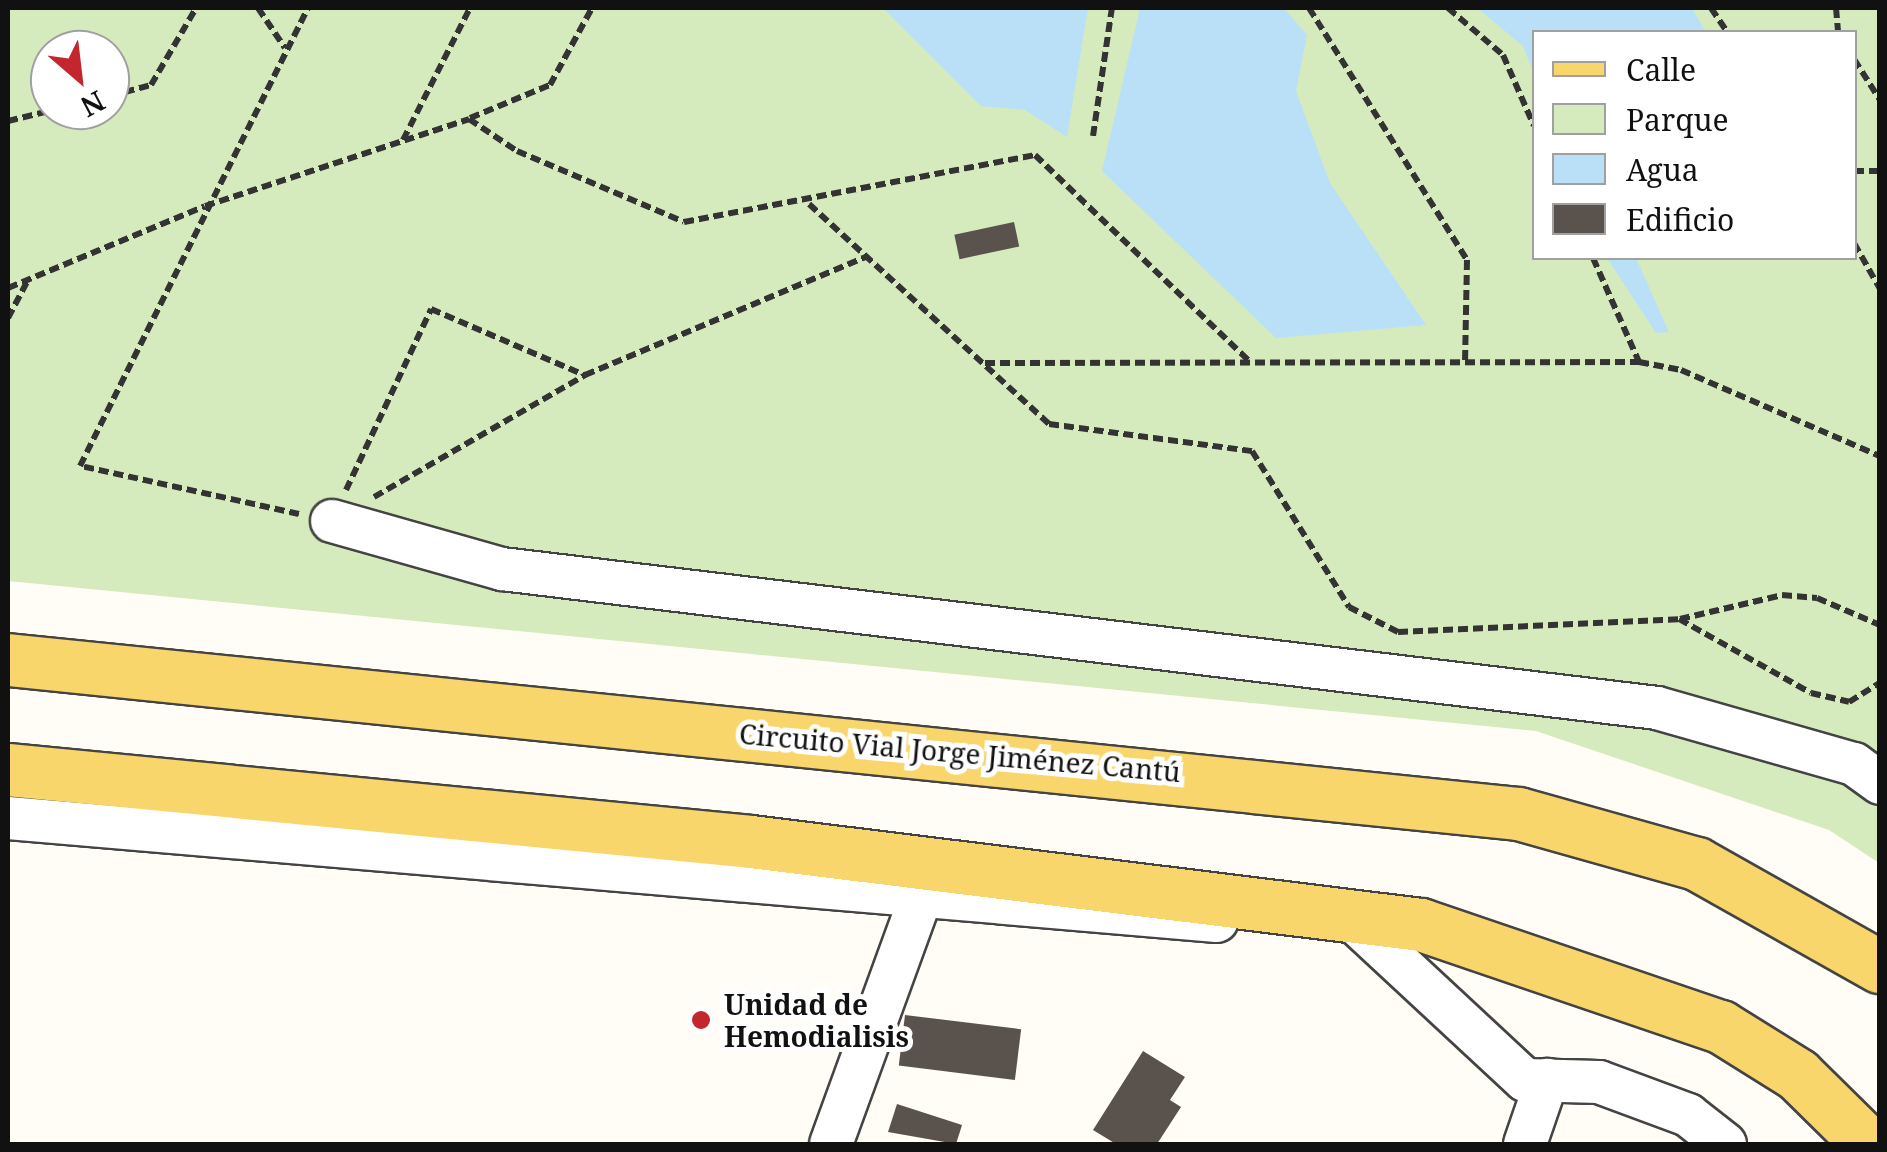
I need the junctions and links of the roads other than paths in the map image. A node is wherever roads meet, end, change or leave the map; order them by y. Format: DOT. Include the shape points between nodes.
graph roads {
  1 [pos="332,521"];
  2 [pos="8,660"];
  3 [pos="8,770"];
  4 [pos="1880,783"];
  5 [pos="8,818"];
  6 [pos="920,900"];
  7 [pos="1357,924"];
  8 [pos="1421,926"];
  9 [pos="1880,968"];
  10 [pos="1547,1080"];
  11 [pos="831,1144"];
  12 [pos="1525,1144"];
  13 [pos="1725,1144"];
  14 [pos="1868,1144"];
  1 -- 4 [label="street" via="502,569 1656,708 1854,764"];
  2 -- 9 [label="main road, Circuito Vial Jorge Jiménez Cantú" via="1519,814 1697,864"];
  3 -- 8 [label="main road" via="750,842"];
  5 -- 6 [label="street"];
  6 -- 7 [label="street" via="1123,918"];
  6 -- 11 [label="street"];
  7 -- 8 [label="street"];
  7 -- 10 [label="street" via="1525,1080"];
  8 -- 14 [label="main road" via="1721,1026 1798,1075"];
  10 -- 12 [label="street"];
  10 -- 13 [label="street" via="1617,1088 1688,1115"];
}
